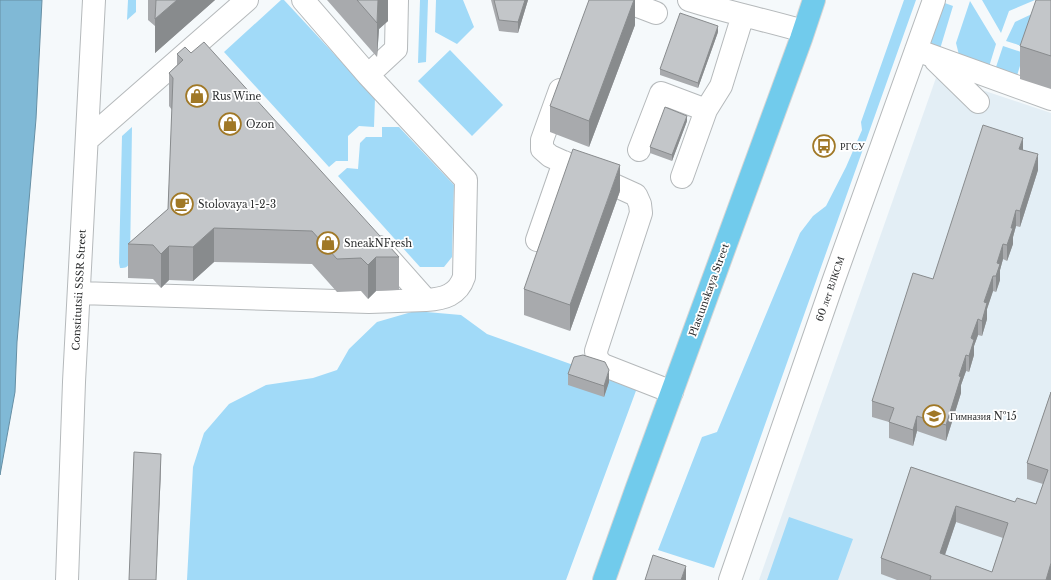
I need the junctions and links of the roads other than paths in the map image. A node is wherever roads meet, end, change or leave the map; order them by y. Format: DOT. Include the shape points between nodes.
graph roads {
  1 [pos="94,0"];
  2 [pos="247,0"];
  3 [pos="303,0"];
  4 [pos="396,0"];
  5 [pos="622,0"];
  6 [pos="689,0"];
  7 [pos="814,0"];
  8 [pos="934,0"];
  9 [pos="656,13"];
  10 [pos="743,15"];
  11 [pos="803,32"];
  12 [pos="195,44"];
  13 [pos="923,53"];
  14 [pos="211,62"];
  15 [pos="566,75"];
  16 [pos="368,76"];
  17 [pos="1051,99"];
  18 [pos="978,102"];
  19 [pos="706,110"];
  20 [pos="87,140"];
  21 [pos="639,150"];
  22 [pos="564,162"];
  23 [pos="682,177"];
  24 [pos="368,236"];
  25 [pos="537,240"];
  26 [pos="79,293"];
  27 [pos="426,300"];
  28 [pos="672,392"];
  29 [pos="67,580"];
  30 [pos="604,580"];
  31 [pos="730,580"];
  1 -- 20 [label="street, Constitutsii SSSR Street"];
  2 -- 12 [label="street"];
  3 -- 16 [label="street"];
  4 -- 16 [label="street" via="396,49"];
  5 -- 9 [label="street"];
  6 -- 10 [label="street"];
  7 -- 11 [label="main road, Plastunskaya Street"];
  8 -- 13 [label="street, 60 лет ВЛКСМ"];
  10 -- 11 [label="street"];
  10 -- 19 [label="street" via="721,86"];
  11 -- 28 [label="main road, Plastunskaya Street"];
  12 -- 14 [label="street"];
  12 -- 20 [label="street"];
  13 -- 17 [label="street"];
  13 -- 18 [label="street"];
  13 -- 31 [label="street, 60 лет ВЛКСМ" via="832,282"];
  15 -- 22 [label="street" via="542,140 542,149"];
  16 -- 27 [label="street" via="466,180 464,277 455,292"];
  19 -- 21 [label="street" via="661,93"];
  19 -- 23 [label="street"];
  20 -- 26 [label="street, Constitutsii SSSR Street"];
  22 -- 25 [label="street"];
  22 -- 28 [label="street" via="636,195 640,204 641,213 596,351 597,358 603,365"];
  24 -- 27 [label="street"];
  26 -- 27 [label="street" via="369,302"];
  26 -- 29 [label="street, Constitutsii SSSR Street"];
  28 -- 30 [label="main road, Plastunskaya Street"];
}
